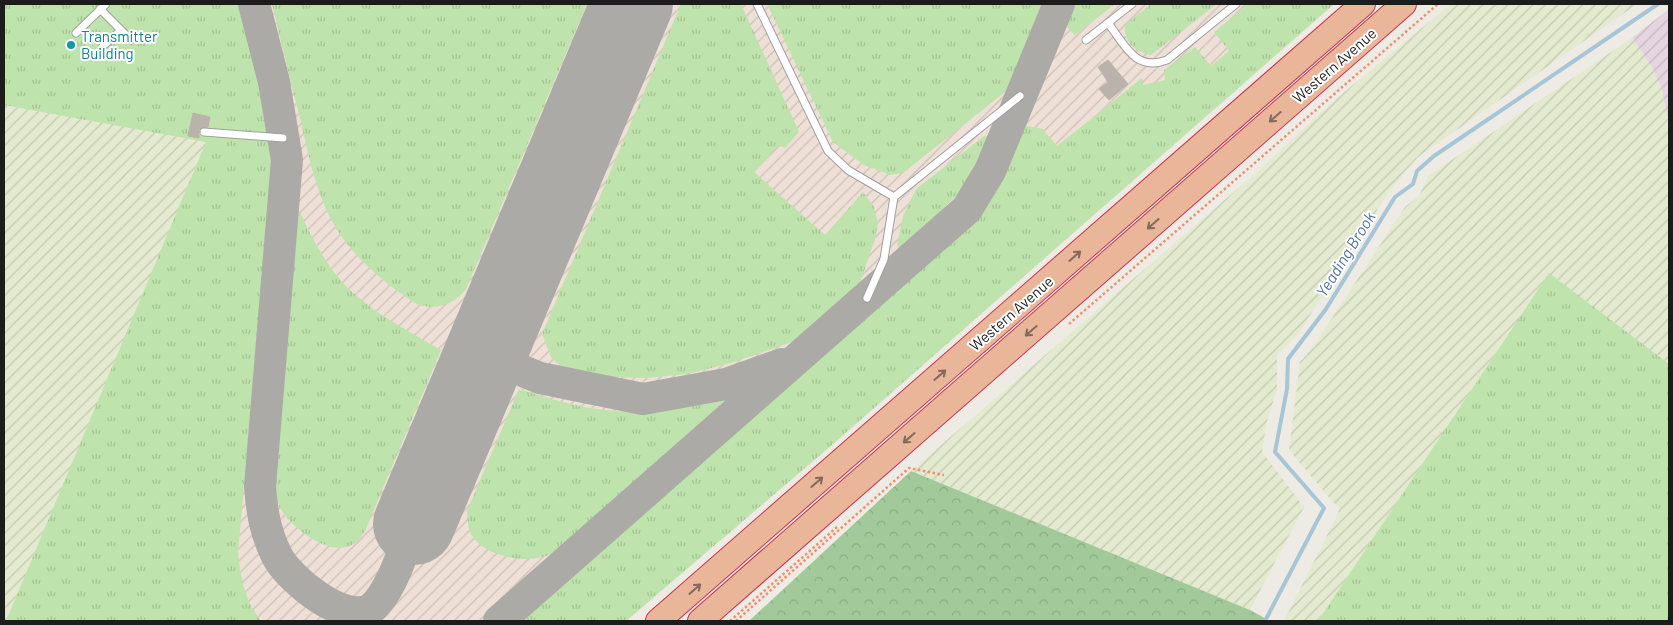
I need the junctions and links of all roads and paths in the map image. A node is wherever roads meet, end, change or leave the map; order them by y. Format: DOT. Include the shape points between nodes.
graph roads {
  1 [pos="757,4"];
  2 [pos="1132,4"];
  3 [pos="1236,4"];
  4 [pos="1363,4"];
  5 [pos="1404,4"];
  6 [pos="1438,4"];
  7 [pos="103,6"];
  8 [pos="1108,23"];
  9 [pos="121,30"];
  10 [pos="76,33"];
  11 [pos="132,40"];
  12 [pos="1086,40"];
  13 [pos="103,46"];
  14 [pos="1020,96"];
  15 [pos="204,132"];
  16 [pos="283,138"];
  17 [pos="894,196"];
  18 [pos="867,298"];
  19 [pos="1065,326"];
  20 [pos="909,463"];
  21 [pos="944,474"];
  22 [pos="658,621"];
  23 [pos="700,621"];
  24 [pos="730,621"];
  25 [pos="736,621"];
  1 -- 17 [label="lane" via="828,151 848,170"];
  2 -- 8 [label="lane"];
  3 -- 8 [label="lane" via="1167,60 1154,65 1133,56"];
  22 -- 4 [label="highway, Western Avenue, one-way"];
  5 -- 23 [label="highway, Western Avenue, one-way"];
  6 -- 19 [label="path"];
  7 -- 9 [label="lane"];
  7 -- 10 [label="lane"];
  8 -- 12 [label="lane"];
  9 -- 11 [label="lane"];
  9 -- 13 [label="lane"];
  14 -- 17 [label="lane"];
  15 -- 16 [label="lane"];
  17 -- 18 [label="lane" via="884,259"];
  20 -- 24 [label="path"];
  21 -- 25 [label="path" via="909,468"];
}
